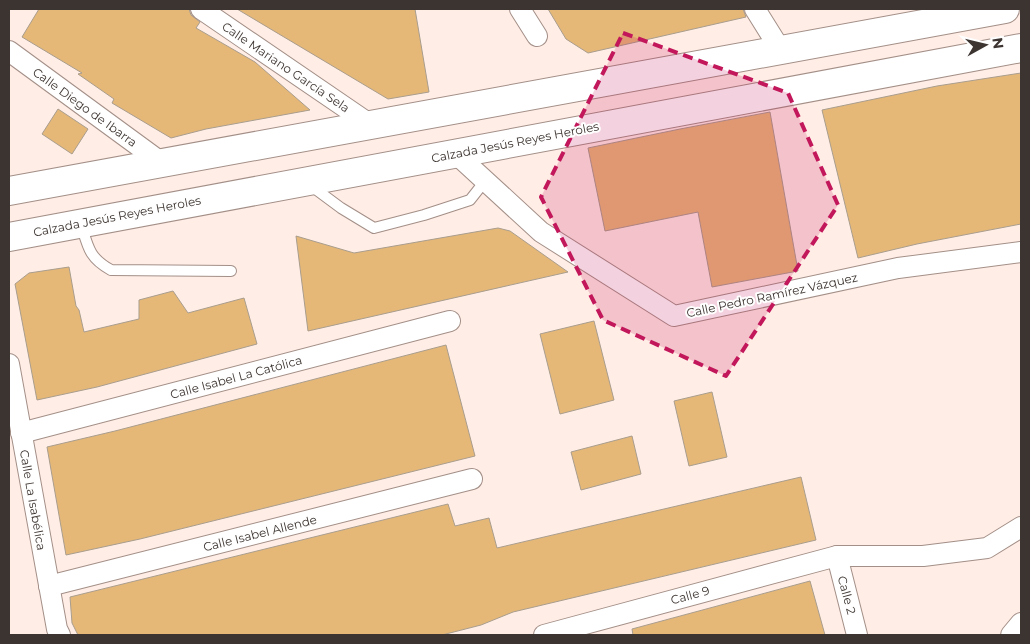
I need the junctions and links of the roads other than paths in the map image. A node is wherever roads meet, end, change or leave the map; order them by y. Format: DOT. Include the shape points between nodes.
graph roads {
  1 [pos="201,9"];
  2 [pos="520,9"];
  3 [pos="755,9"];
  4 [pos="1005,9"];
  5 [pos="537,36"];
  6 [pos="1021,48"];
  7 [pos="780,49"];
  8 [pos="9,51"];
  9 [pos="371,125"];
  10 [pos="455,153"];
  11 [pos="162,163"];
  12 [pos="306,181"];
  13 [pos="485,182"];
  14 [pos="9,191"];
  15 [pos="80,223"];
  16 [pos="9,236"];
  17 [pos="1021,252"];
  18 [pos="231,271"];
  19 [pos="450,321"];
  20 [pos="9,364"];
  21 [pos="21,433"];
  22 [pos="472,479"];
  23 [pos="1021,527"];
  24 [pos="837,556"];
  25 [pos="49,586"];
  26 [pos="1021,623"];
  27 [pos="60,635"];
  28 [pos="544,635"];
  29 [pos="857,635"];
  30 [pos="1011,635"];
  1 -- 9 [label="street, Calle Mariano García Sela"];
  2 -- 5 [label="street"];
  3 -- 7 [label="street"];
  4 -- 7 [label="street"];
  6 -- 10 [label="street, Calzada Jesús Reyes Heroles"];
  7 -- 9 [label="street"];
  8 -- 11 [label="street, Calle Diego de Ibarra"];
  9 -- 11 [label="street"];
  10 -- 12 [label="street, Calzada Jesús Reyes Heroles"];
  10 -- 13 [label="street, Calle Pedro Ramírez Vázquez"];
  11 -- 14 [label="street"];
  12 -- 13 [label="lane" via="374,228 470,200"];
  12 -- 15 [label="street, Calzada Jesús Reyes Heroles"];
  13 -- 17 [label="street, Calle Pedro Ramírez Vázquez" via="541,232 674,316 898,268"];
  15 -- 16 [label="street, Calzada Jesús Reyes Heroles"];
  15 -- 18 [label="lane" via="88,248 98,263 111,270"];
  19 -- 21 [label="street, Calle Isabel La Católica"];
  20 -- 21 [label="street, Calle La Isabélica"];
  21 -- 25 [label="street, Calle La Isabélica"];
  22 -- 25 [label="street, Calle Isabel Allende"];
  23 -- 24 [label="street, Calle 9" via="987,548 923,556"];
  24 -- 28 [label="street, Calle 9"];
  24 -- 29 [label="street, Calle 2"];
  25 -- 27 [label="street, Calle La Isabélica"];
  26 -- 30 [label="street"];
}
